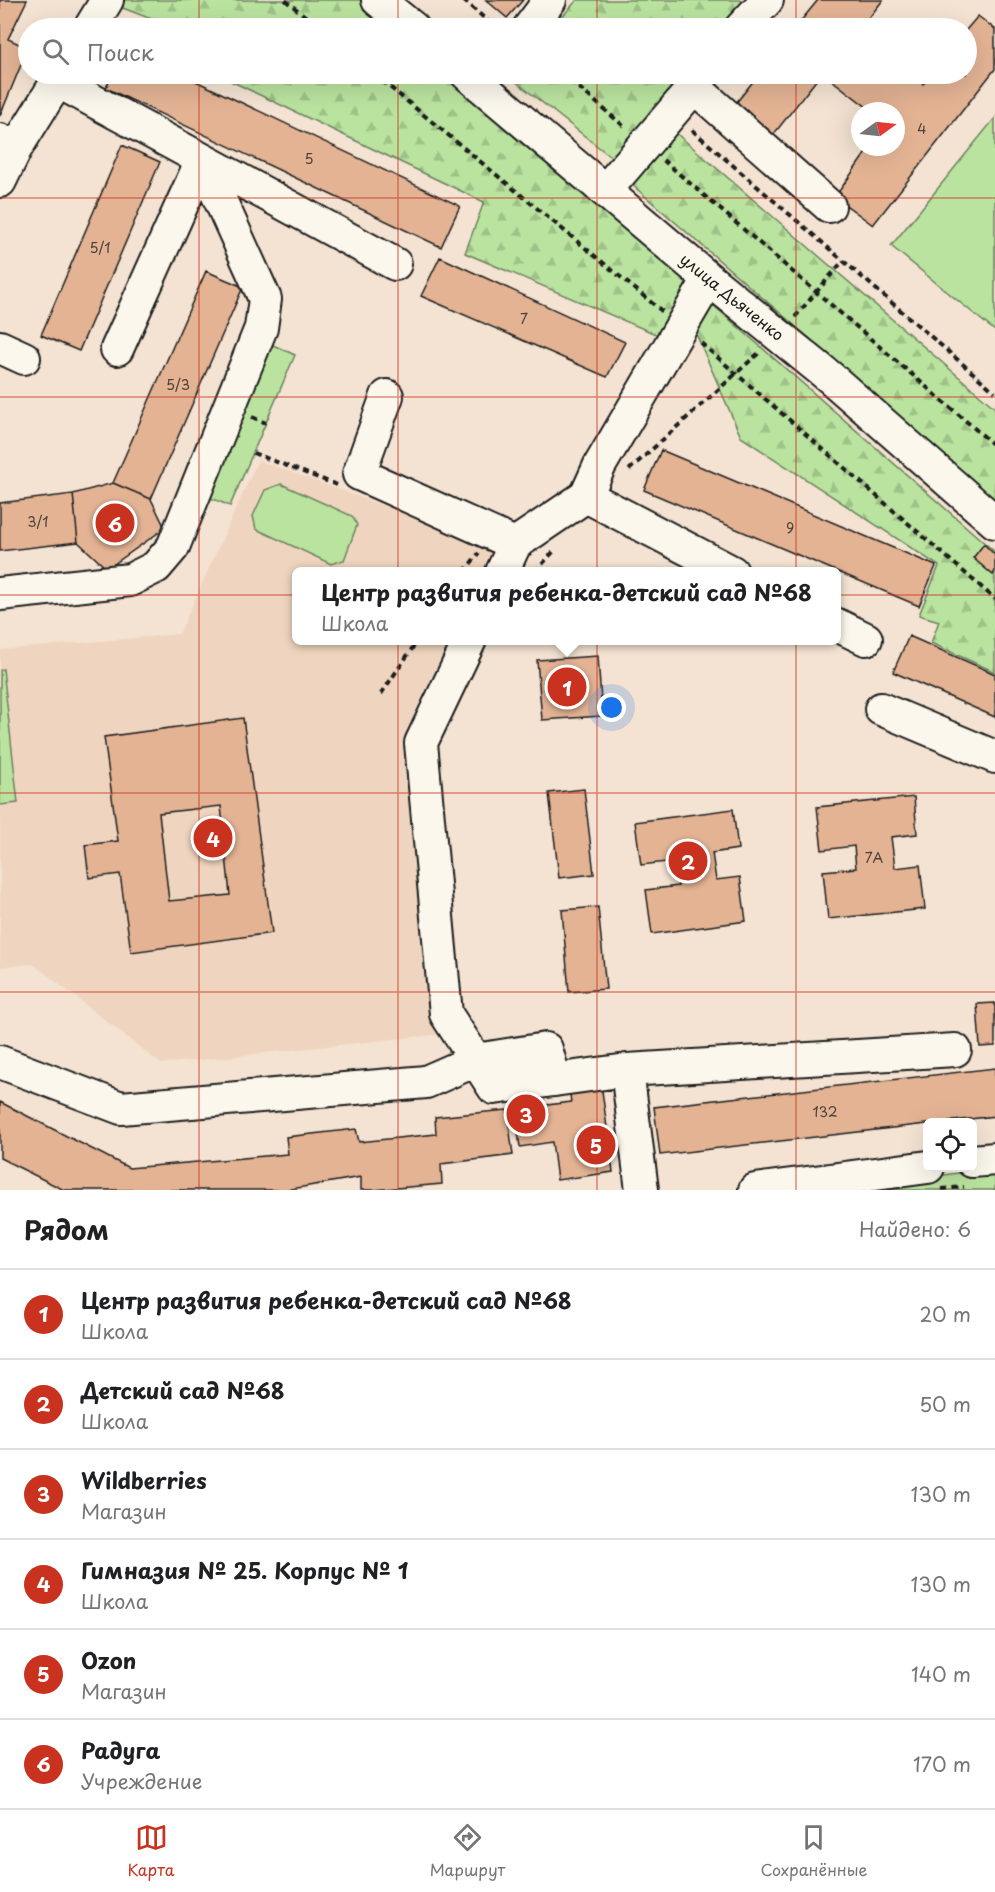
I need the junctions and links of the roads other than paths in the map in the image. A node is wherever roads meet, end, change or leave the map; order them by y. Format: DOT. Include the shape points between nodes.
graph roads {
  1 [pos="107,0"];
  2 [pos="378,0"];
  3 [pos="550,0"];
  4 [pos="767,0"];
  5 [pos="96,18"];
  6 [pos="400,18"];
  7 [pos="536,18"];
  8 [pos="750,18"];
  9 [pos="54,84"];
  10 [pos="71,84"];
  11 [pos="488,84"];
  12 [pos="696,84"];
  13 [pos="703,84"];
  14 [pos="8,144"];
  15 [pos="202,160"];
  16 [pos="0,181"];
  17 [pos="605,191"];
  18 [pos="829,206"];
  19 [pos="395,264"];
  20 [pos="709,279"];
  21 [pos="117,349"];
  22 [pos="387,396"];
  23 [pos="586,496"];
  24 [pos="995,522"];
  25 [pos="515,544"];
  26 [pos="504,567"];
  27 [pos="722,567"];
  28 [pos="0,594"];
  29 [pos="841,627"];
  30 [pos="866,639"];
  31 [pos="468,645"];
  32 [pos="881,709"];
  33 [pos="995,757"];
  34 [pos="956,1050"];
  35 [pos="476,1060"];
  36 [pos="0,1062"];
  37 [pos="627,1070"];
  38 [pos="995,1159"];
  39 [pos="977,1161"];
  40 [pos="923,1168"];
  41 [pos="642,1190"];
  42 [pos="754,1190"];
  1 -- 5 [label="street"];
  2 -- 6 [label="street"];
  3 -- 7 [label="street"];
  4 -- 8 [label="street"];
  9 -- 14 [label="street"];
  10 -- 15 [label="street"];
  11 -- 17 [label="street, улица Дьяченко"];
  12 -- 17 [label="street"];
  13 -- 18 [label="street"];
  14 -- 16 [label="street"];
  15 -- 19 [label="street"];
  15 -- 21 [label="street"];
  15 -- 28 [label="street" via="265,299 261,328 173,547 156,567 130,580"];
  17 -- 20 [label="street, улица Дьяченко"];
  20 -- 23 [label="street" via="600,465"];
  20 -- 24 [label="street, улица Дьяченко" via="831,378"];
  22 -- 25 [label="street" via="354,472"];
  23 -- 25 [label="street"];
  23 -- 27 [label="street"];
  25 -- 26 [label="street"];
  29 -- 30 [label="street"];
  31 -- 35 [label="street" via="421,743 447,1014"];
  32 -- 33 [label="street"];
  34 -- 37 [label="street"];
  35 -- 36 [label="street" via="426,1082 121,1108"];
  35 -- 37 [label="street" via="546,1049 555,1080"];
  37 -- 41 [label="street"];
  38 -- 39 [label="street"];
  40 -- 42 [label="street"];
}
